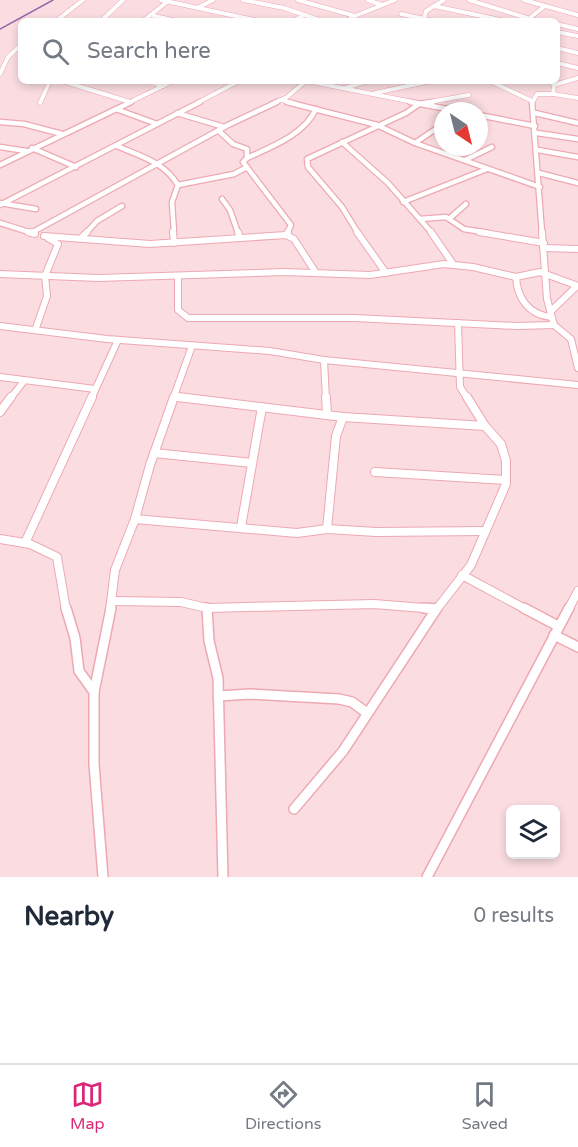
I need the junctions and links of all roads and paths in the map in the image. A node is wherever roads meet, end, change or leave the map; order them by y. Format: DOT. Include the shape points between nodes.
graph roads {
  1 [pos="83,0"];
  2 [pos="123,0"];
  3 [pos="161,0"];
  4 [pos="213,0"];
  5 [pos="243,0"];
  6 [pos="280,0"];
  7 [pos="298,0"];
  8 [pos="368,0"];
  9 [pos="395,0"];
  10 [pos="444,0"];
  11 [pos="469,0"];
  12 [pos="524,0"];
  13 [pos="167,2"];
  14 [pos="269,5"];
  15 [pos="382,5"];
  16 [pos="434,6"];
  17 [pos="545,6"];
  18 [pos="198,7"];
  19 [pos="401,14"];
  20 [pos="150,15"];
  21 [pos="305,15"];
  22 [pos="578,15"];
  23 [pos="355,16"];
  24 [pos="244,17"];
  25 [pos="531,17"];
  26 [pos="60,18"];
  27 [pos="104,18"];
  28 [pos="146,18"];
  29 [pos="164,18"];
  30 [pos="248,18"];
  31 [pos="298,18"];
  32 [pos="314,18"];
  33 [pos="351,18"];
  34 [pos="424,18"];
  35 [pos="491,18"];
  36 [pos="560,25"];
  37 [pos="578,29"];
  38 [pos="560,33"];
  39 [pos="578,36"];
  40 [pos="18,49"];
  41 [pos="560,49"];
  42 [pos="578,53"];
  43 [pos="0,57"];
  44 [pos="8,57"];
  45 [pos="560,64"];
  46 [pos="578,68"];
  47 [pos="0,74"];
  48 [pos="578,78"];
  49 [pos="560,81"];
  50 [pos="49,84"];
  51 [pos="72,84"];
  52 [pos="157,84"];
  53 [pos="167,84"];
  54 [pos="233,84"];
  55 [pos="302,84"];
  56 [pos="321,84"];
  57 [pos="357,84"];
  58 [pos="414,84"];
  59 [pos="496,84"];
  60 [pos="551,84"];
  61 [pos="163,86"];
  62 [pos="342,88"];
  63 [pos="374,93"];
  64 [pos="553,94"];
  65 [pos="469,95"];
  66 [pos="578,98"];
  67 [pos="281,100"];
  68 [pos="532,101"];
  69 [pos="130,102"];
  70 [pos="40,103"];
  71 [pos="419,104"];
  72 [pos="434,107"];
  73 [pos="116,109"];
  74 [pos="316,109"];
  75 [pos="535,113"];
  76 [pos="177,114"];
  77 [pos="488,117"];
  78 [pos="0,122"];
  79 [pos="578,123"];
  80 [pos="157,124"];
  81 [pos="377,125"];
  82 [pos="535,126"];
  83 [pos="222,129"];
  84 [pos="434,130"];
  85 [pos="537,133"];
  86 [pos="62,134"];
  87 [pos="578,140"];
  88 [pos="342,142"];
  89 [pos="415,143"];
  90 [pos="117,146"];
  91 [pos="0,147"];
  92 [pos="492,147"];
  93 [pos="32,148"];
  94 [pos="538,150"];
  95 [pos="26,151"];
  96 [pos="578,157"];
  97 [pos="247,158"];
  98 [pos="465,160"];
  99 [pos="157,163"];
  100 [pos="0,165"];
  101 [pos="76,167"];
  102 [pos="247,167"];
  103 [pos="488,169"];
  104 [pos="539,173"];
  105 [pos="578,183"];
  106 [pos="178,185"];
  107 [pos="540,187"];
  108 [pos="222,200"];
  109 [pos="403,202"];
  110 [pos="0,204"];
  111 [pos="466,204"];
  112 [pos="122,206"];
  113 [pos="36,209"];
  114 [pos="450,218"];
  115 [pos="420,219"];
  116 [pos="0,223"];
  117 [pos="32,233"];
  118 [pos="286,235"];
  119 [pos="44,236"];
  120 [pos="82,237"];
  121 [pos="240,238"];
  122 [pos="174,243"];
  123 [pos="544,246"];
  124 [pos="578,249"];
  125 [pos="453,264"];
  126 [pos="545,272"];
  127 [pos="316,273"];
  128 [pos="386,273"];
  129 [pos="0,274"];
  130 [pos="45,276"];
  131 [pos="178,276"];
  132 [pos="516,277"];
  133 [pos="578,286"];
  134 [pos="551,314"];
  135 [pos="458,323"];
  136 [pos="554,325"];
  137 [pos="0,326"];
  138 [pos="36,328"];
  139 [pos="118,340"];
  140 [pos="192,346"];
  141 [pos="324,360"];
  142 [pos="578,366"];
  143 [pos="457,372"];
  144 [pos="0,377"];
  145 [pos="24,381"];
  146 [pos="578,386"];
  147 [pos="95,389"];
  148 [pos="175,397"];
  149 [pos="262,407"];
  150 [pos="0,412"];
  151 [pos="327,413"];
  152 [pos="343,417"];
  153 [pos="485,426"];
  154 [pos="154,453"];
  155 [pos="252,463"];
  156 [pos="375,472"];
  157 [pos="506,480"];
  158 [pos="135,519"];
  159 [pos="241,527"];
  160 [pos="327,529"];
  161 [pos="485,531"];
  162 [pos="0,539"];
  163 [pos="25,543"];
  164 [pos="462,575"];
  165 [pos="578,591"];
  166 [pos="112,601"];
  167 [pos="207,608"];
  168 [pos="436,609"];
  169 [pos="556,631"];
  170 [pos="578,647"];
  171 [pos="94,692"];
  172 [pos="218,696"];
  173 [pos="367,713"];
  174 [pos="294,809"];
  175 [pos="103,877"];
  176 [pos="223,877"];
  177 [pos="427,877"];
  1 -- 26 [label="street"];
  2 -- 27 [label="street"];
  3 -- 13 [label="street"];
  4 -- 18 [label="street"];
  5 -- 14 [label="street"];
  6 -- 14 [label="street"];
  7 -- 23 [label="street"];
  8 -- 15 [label="street"];
  9 -- 15 [label="street"];
  10 -- 16 [label="street"];
  11 -- 25 [label="street"];
  12 -- 17 [label="street"];
  13 -- 18 [label="street"];
  13 -- 20 [label="street"];
  14 -- 21 [label="street"];
  15 -- 23 [label="street"];
  16 -- 34 [label="street"];
  16 -- 35 [label="street"];
  17 -- 22 [label="street"];
  17 -- 25 [label="street"];
  18 -- 24 [label="street"];
  19 -- 34 [label="street"];
  20 -- 28 [label="street"];
  20 -- 29 [label="street"];
  21 -- 31 [label="street"];
  21 -- 32 [label="street"];
  23 -- 33 [label="street"];
  24 -- 30 [label="street"];
  36 -- 37 [label="street"];
  38 -- 39 [label="street"];
  40 -- 44 [label="street"];
  41 -- 42 [label="street"];
  43 -- 44 [label="street"];
  44 -- 47 [label="street"];
  45 -- 46 [label="street"];
  48 -- 49 [label="street"];
  50 -- 70 [label="street"];
  51 -- 69 [label="street"];
  52 -- 61 [label="street"];
  53 -- 61 [label="street"];
  54 -- 76 [label="street"];
  55 -- 67 [label="street"];
  56 -- 62 [label="street"];
  57 -- 62 [label="street"];
  58 -- 63 [label="street"];
  59 -- 68 [label="street"];
  60 -- 64 [label="street"];
  61 -- 69 [label="street"];
  62 -- 63 [label="street"];
  63 -- 71 [label="street"];
  64 -- 66 [label="street"];
  64 -- 68 [label="street" via="537,94"];
  65 -- 71 [label="street"];
  67 -- 74 [label="street"];
  67 -- 83 [label="street"];
  68 -- 75 [label="street"];
  69 -- 73 [label="street"];
  71 -- 72 [label="street"];
  71 -- 81 [label="street"];
  73 -- 80 [label="street"];
  73 -- 86 [label="street"];
  74 -- 81 [label="street"];
  74 -- 97 [label="street" via="313,118 287,137"];
  75 -- 79 [label="street"];
  75 -- 82 [label="street"];
  76 -- 80 [label="street"];
  76 -- 83 [label="street"];
  77 -- 82 [label="street"];
  78 -- 86 [label="street"];
  80 -- 90 [label="street"];
  81 -- 88 [label="street"];
  81 -- 89 [label="street"];
  82 -- 85 [label="street"];
  83 -- 97 [label="street" via="232,144 247,149"];
  83 -- 99 [label="street"];
  84 -- 89 [label="street"];
  85 -- 87 [label="street"];
  85 -- 94 [label="street"];
  86 -- 93 [label="street"];
  88 -- 109 [label="street"];
  88 -- 128 [label="street" via="310,157 306,164 342,207"];
  89 -- 98 [label="street"];
  90 -- 99 [label="street"];
  90 -- 101 [label="street"];
  91 -- 95 [label="street"];
  92 -- 98 [label="street"];
  93 -- 95 [label="street"];
  93 -- 101 [label="street"];
  94 -- 96 [label="street"];
  94 -- 104 [label="street"];
  95 -- 100 [label="street"];
  97 -- 102 [label="street" via="243,160"];
  98 -- 103 [label="street"];
  99 -- 106 [label="street" via="173,174"];
  99 -- 117 [label="street"];
  101 -- 110 [label="street"];
  102 -- 106 [label="street" via="234,174"];
  102 -- 118 [label="street" via="291,225"];
  103 -- 107 [label="street"];
  103 -- 109 [label="street"];
  104 -- 105 [label="street"];
  104 -- 107 [label="street"];
  106 -- 122 [label="street" via="172,202"];
  107 -- 123 [label="street"];
  108 -- 121 [label="street"];
  109 -- 115 [label="street"];
  110 -- 113 [label="street"];
  111 -- 114 [label="street"];
  112 -- 120 [label="street" via="97,221"];
  114 -- 115 [label="street"];
  114 -- 123 [label="street" via="464,229"];
  115 -- 125 [label="street"];
  116 -- 117 [label="street"];
  117 -- 119 [label="street"];
  118 -- 121 [label="street"];
  118 -- 127 [label="street" via="294,239"];
  119 -- 120 [label="street"];
  119 -- 130 [label="street" via="58,243"];
  120 -- 122 [label="street" via="127,243"];
  121 -- 122 [label="street"];
  123 -- 124 [label="street"];
  123 -- 126 [label="street"];
  125 -- 128 [label="street"];
  125 -- 132 [label="street"];
  126 -- 132 [label="street"];
  126 -- 133 [label="street"];
  126 -- 134 [label="street"];
  127 -- 128 [label="street"];
  127 -- 131 [label="street"];
  129 -- 130 [label="street"];
  130 -- 131 [label="street"];
  130 -- 138 [label="street" via="48,295"];
  131 -- 135 [label="street" via="178,310 188,318 355,318"];
  132 -- 134 [label="street" via="515,285 530,310 539,317"];
  133 -- 134 [label="street"];
  134 -- 136 [label="street"];
  135 -- 136 [label="street"];
  135 -- 143 [label="street"];
  136 -- 142 [label="street" via="571,339"];
  137 -- 138 [label="street"];
  138 -- 139 [label="street"];
  139 -- 140 [label="street"];
  139 -- 147 [label="street"];
  140 -- 141 [label="street" via="270,351"];
  140 -- 148 [label="street"];
  141 -- 143 [label="street"];
  141 -- 151 [label="street"];
  143 -- 146 [label="street"];
  143 -- 153 [label="street" via="460,387"];
  144 -- 145 [label="street"];
  145 -- 147 [label="street"];
  145 -- 150 [label="street"];
  147 -- 163 [label="street"];
  148 -- 149 [label="street"];
  148 -- 154 [label="street"];
  149 -- 151 [label="street"];
  149 -- 155 [label="street"];
  151 -- 152 [label="street"];
  152 -- 153 [label="street"];
  152 -- 160 [label="street" via="336,436"];
  153 -- 157 [label="street" via="501,444"];
  154 -- 155 [label="street"];
  154 -- 158 [label="street"];
  155 -- 159 [label="street"];
  156 -- 157 [label="street"];
  157 -- 161 [label="street"];
  158 -- 159 [label="street"];
  158 -- 166 [label="street" via="115,570"];
  159 -- 160 [label="street" via="297,533"];
  160 -- 161 [label="street"];
  161 -- 164 [label="street" via="477,553"];
  162 -- 163 [label="street"];
  163 -- 171 [label="street" via="57,557 79,671"];
  164 -- 168 [label="street"];
  164 -- 169 [label="street"];
  165 -- 169 [label="street"];
  166 -- 167 [label="street" via="181,602"];
  166 -- 171 [label="street"];
  167 -- 168 [label="street" via="374,604"];
  167 -- 172 [label="street"];
  168 -- 173 [label="street"];
  169 -- 170 [label="street"];
  169 -- 177 [label="street"];
  171 -- 175 [label="street" via="94,764"];
  172 -- 173 [label="street" via="339,699 352,702"];
  172 -- 176 [label="street"];
  173 -- 174 [label="street" via="343,751"];
}
